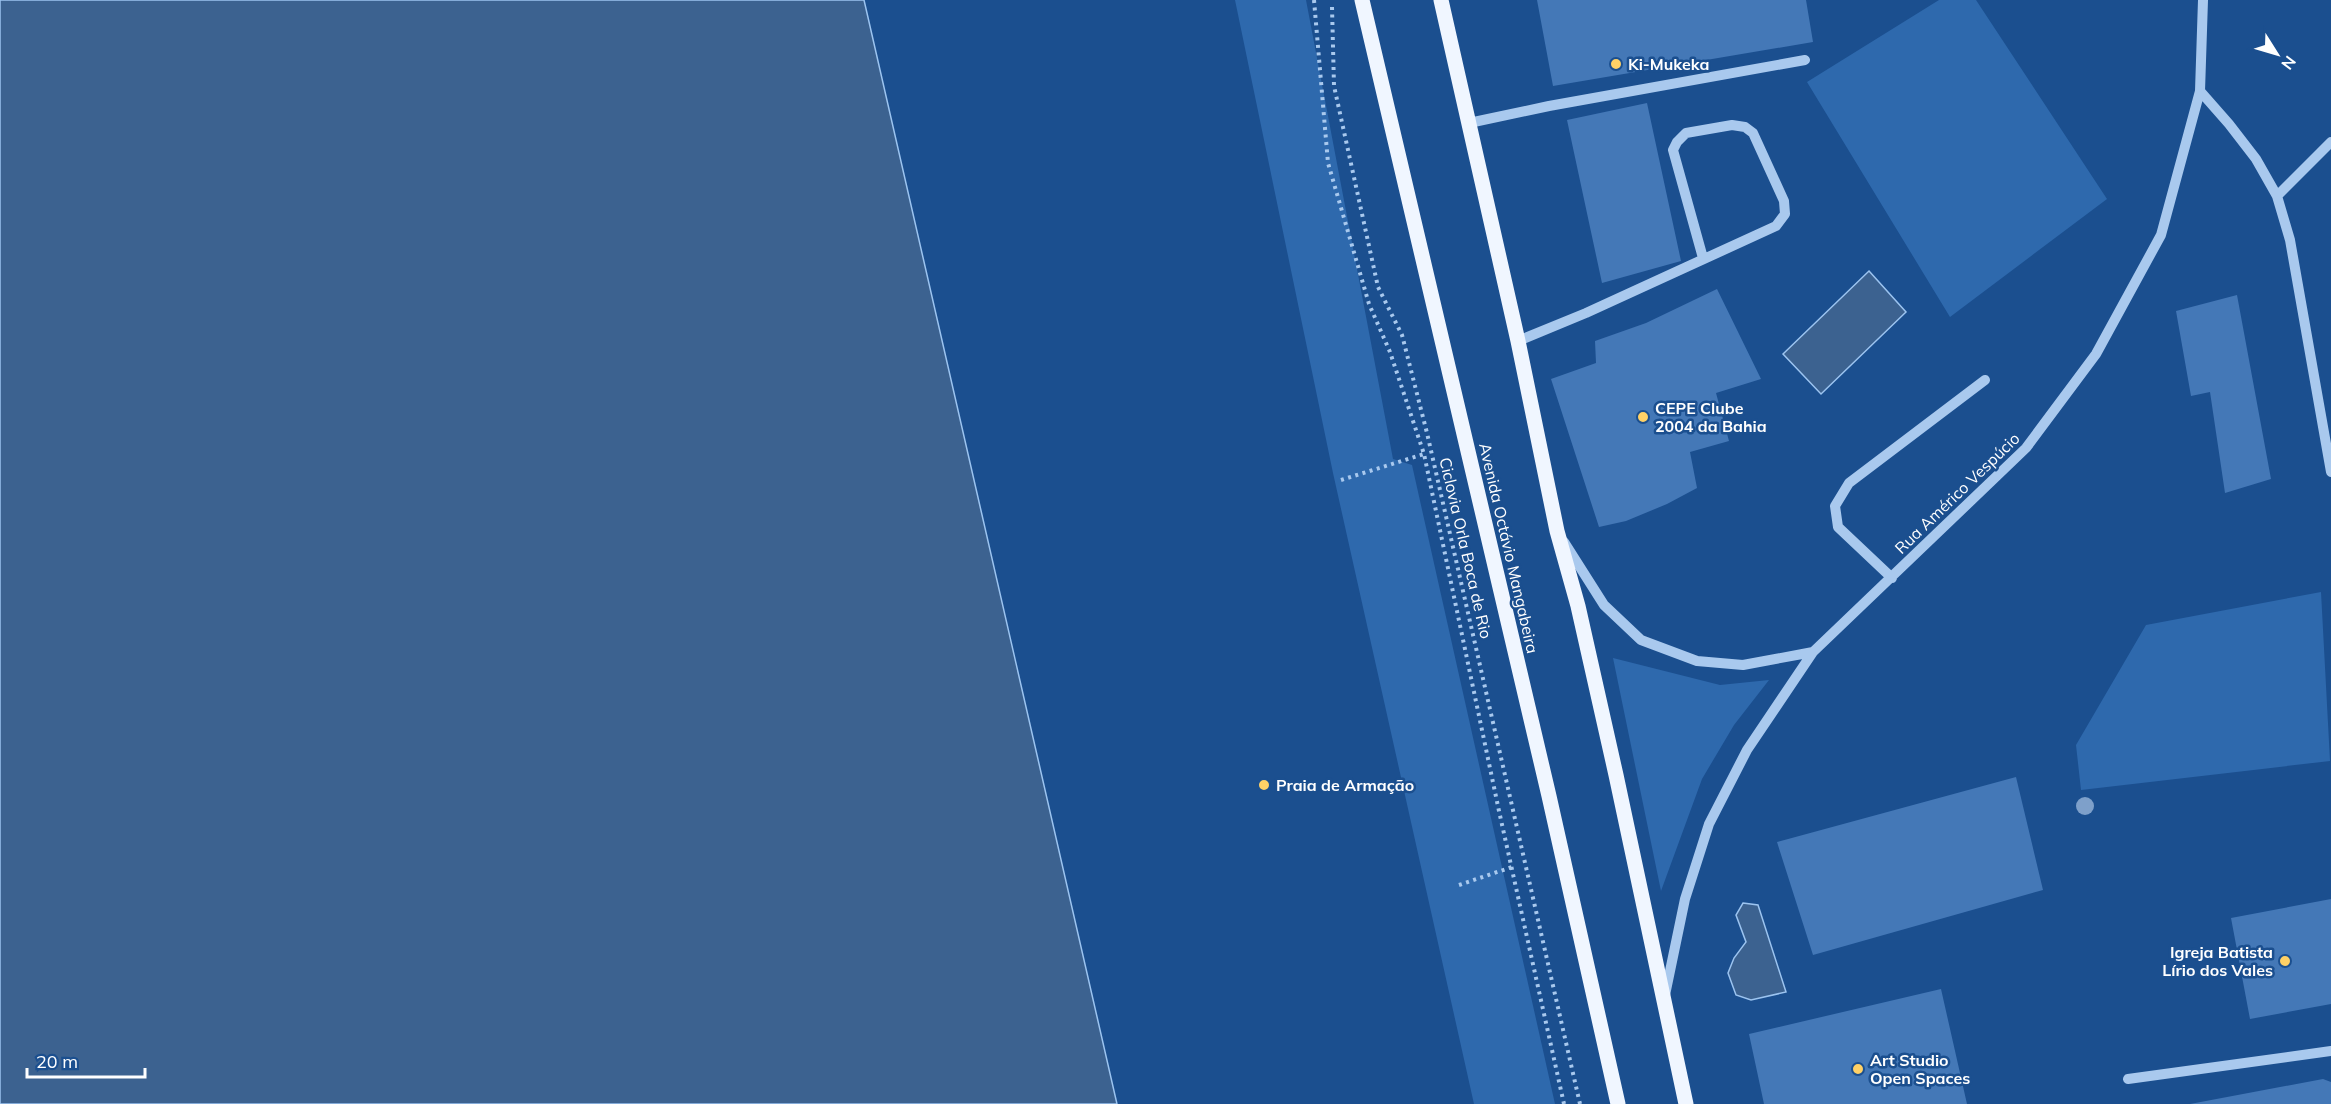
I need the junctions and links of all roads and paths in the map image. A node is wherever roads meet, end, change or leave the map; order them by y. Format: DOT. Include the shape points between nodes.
graph roads {
  1 [pos="1314,0"];
  2 [pos="1332,0"];
  3 [pos="1362,0"];
  4 [pos="1441,0"];
  5 [pos="2204,0"];
  6 [pos="1805,60"];
  7 [pos="2200,92"];
  8 [pos="1469,123"];
  9 [pos="2331,142"];
  10 [pos="2277,196"];
  11 [pos="1702,258"];
  12 [pos="1518,341"];
  13 [pos="1985,380"];
  14 [pos="1424,454"];
  15 [pos="2331,472"];
  16 [pos="1341,480"];
  17 [pos="1557,531"];
  18 [pos="1892,578"];
  19 [pos="1813,652"];
  20 [pos="1512,867"];
  21 [pos="1459,885"];
  22 [pos="1664,1004"];
  23 [pos="2331,1051"];
  24 [pos="2128,1080"];
  25 [pos="1564,1104"];
  26 [pos="1580,1104"];
  27 [pos="1618,1104"];
  28 [pos="1686,1104"];
  1 -- 14 [label="path" via="1328,163 1368,304 1390,352"];
  2 -- 26 [label="path, Ciclovia Orla Boca de Rio" via="1334,86 1378,287 1402,335 1427,433"];
  3 -- 27 [label="main road, Avenida Octávio Mangabeira"];
  4 -- 8 [label="main road"];
  5 -- 7 [label="street, Rua Américo Vespúcio"];
  6 -- 8 [label="street"];
  7 -- 10 [label="street" via="2256,159"];
  7 -- 18 [label="street, Rua Américo Vespúcio" via="2161,235 2096,354 2026,448"];
  8 -- 12 [label="main road"];
  9 -- 10 [label="street"];
  10 -- 15 [label="street" via="2290,240"];
  11 -- 11 [label="street" via="1776,226 1785,214 1784,201 1753,133 1745,127 1732,125 1686,133 1673,150"];
  11 -- 12 [label="street"];
  12 -- 17 [label="main road"];
  13 -- 18 [label="street" via="1850,483 1835,506 1838,527"];
  14 -- 16 [label="path"];
  14 -- 20 [label="path"];
  17 -- 19 [label="street" via="1604,605 1641,640 1697,661 1743,665"];
  17 -- 22 [label="main road" via="1578,606"];
  18 -- 19 [label="street, Rua Américo Vespúcio"];
  19 -- 22 [label="street, Rua Américo Vespúcio" via="1747,750 1709,824 1686,899"];
  20 -- 21 [label="path"];
  20 -- 25 [label="path"];
  22 -- 28 [label="main road"];
  23 -- 24 [label="street"];
}
